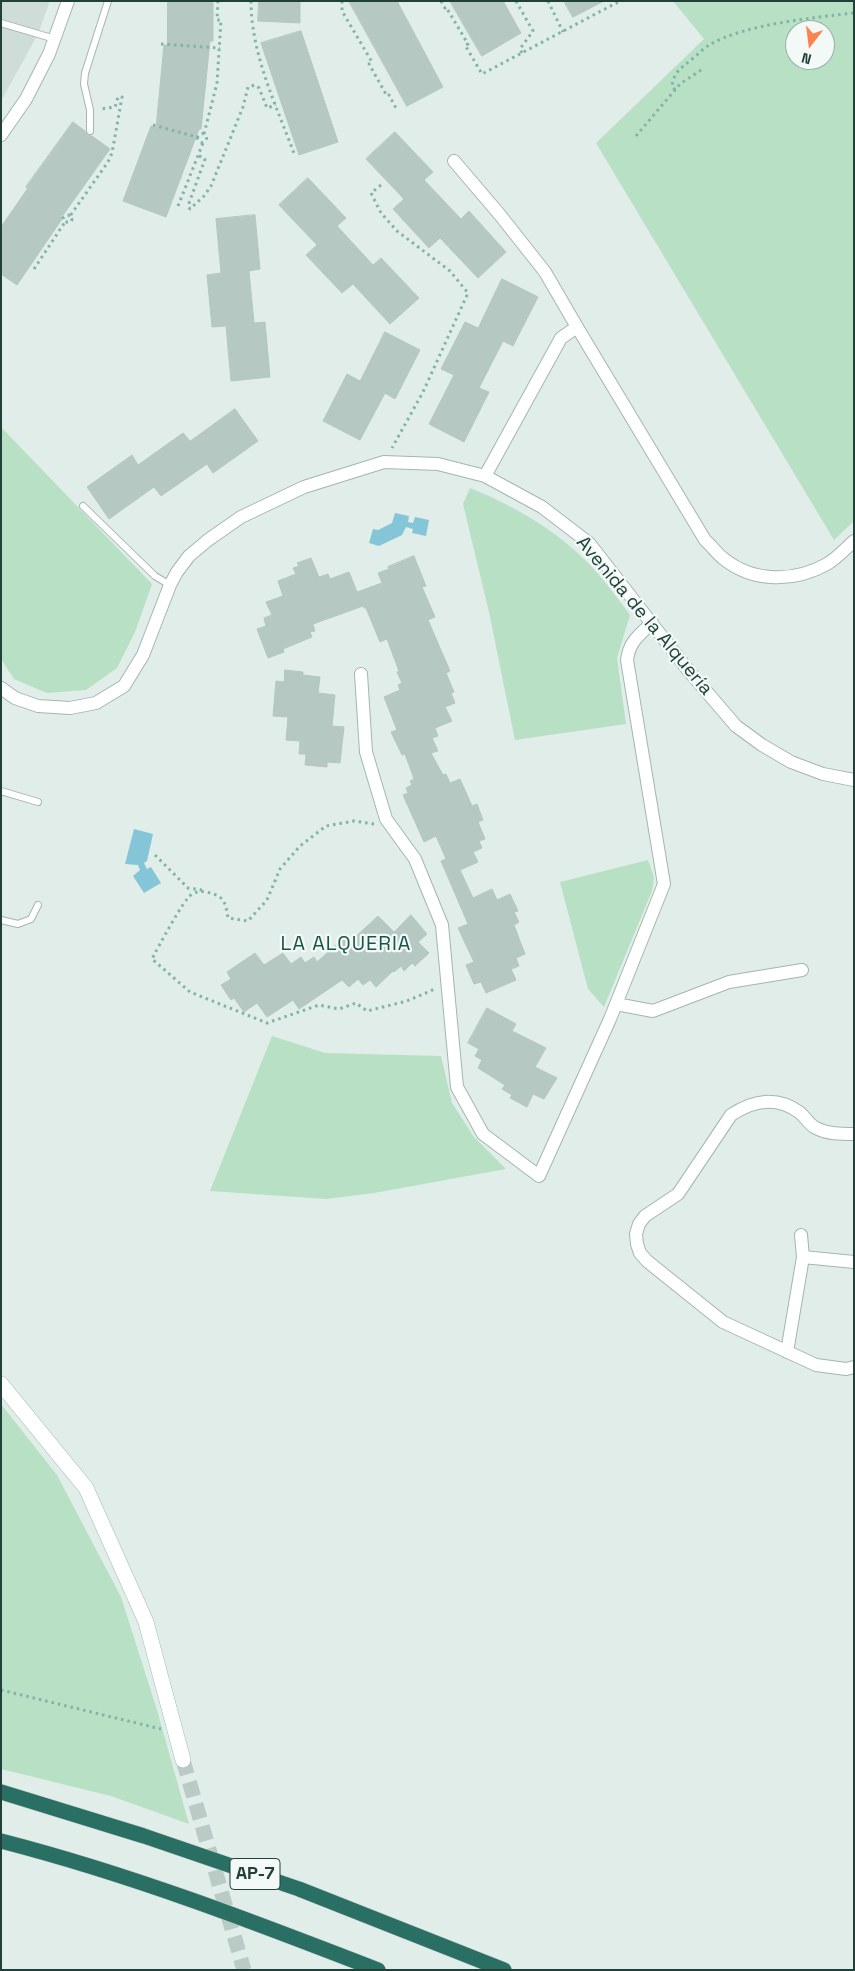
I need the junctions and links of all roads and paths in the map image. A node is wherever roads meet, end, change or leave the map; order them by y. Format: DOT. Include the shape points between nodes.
graph roads {
  1 [pos="68,1"];
  2 [pos="108,1"];
  3 [pos="218,1"];
  4 [pos="251,1"];
  5 [pos="342,1"];
  6 [pos="441,1"];
  7 [pos="516,1"];
  8 [pos="548,1"];
  9 [pos="614,1"];
  10 [pos="620,1"];
  11 [pos="608,8"];
  12 [pos="854,13"];
  13 [pos="1,24"];
  14 [pos="562,32"];
  15 [pos="54,39"];
  16 [pos="161,44"];
  17 [pos="220,48"];
  18 [pos="522,53"];
  19 [pos="704,68"];
  20 [pos="675,90"];
  21 [pos="276,105"];
  22 [pos="90,110"];
  23 [pos="397,110"];
  24 [pos="153,125"];
  25 [pos="3,130"];
  26 [pos="90,131"];
  27 [pos="204,134"];
  28 [pos="636,136"];
  29 [pos="197,137"];
  30 [pos="203,142"];
  31 [pos="199,156"];
  32 [pos="295,156"];
  33 [pos="454,161"];
  34 [pos="381,185"];
  35 [pos="178,206"];
  36 [pos="34,269"];
  37 [pos="577,327"];
  38 [pos="384,462"];
  39 [pos="485,476"];
  40 [pos="83,506"];
  41 [pos="854,541"];
  42 [pos="170,585"];
  43 [pos="652,623"];
  44 [pos="360,674"];
  45 [pos="1,688"];
  46 [pos="854,780"];
  47 [pos="1,791"];
  48 [pos="38,802"];
  49 [pos="386,819"];
  50 [pos="155,855"];
  51 [pos="202,891"];
  52 [pos="38,905"];
  53 [pos="1,920"];
  54 [pos="802,970"];
  55 [pos="440,986"];
  56 [pos="616,1004"];
  57 [pos="854,1134"];
  58 [pos="801,1235"];
  59 [pos="803,1257"];
  60 [pos="854,1262"];
  61 [pos="787,1352"];
  62 [pos="854,1367"];
  63 [pos="1,1384"];
  64 [pos="1,1690"];
  65 [pos="176,1732"];
  66 [pos="183,1760"];
  67 [pos="1,1792"];
  68 [pos="1,1842"];
  69 [pos="378,1970"];
  70 [pos="504,1970"];
  1 -- 15 [label="street"];
  2 -- 22 [label="lane" via="85,74"];
  3 -- 17 [label="path"];
  4 -- 21 [label="path" via="259,58"];
  5 -- 23 [label="path" via="342,11"];
  6 -- 18 [label="path" via="482,74"];
  7 -- 18 [label="path" via="532,31 520,49"];
  8 -- 14 [label="path"];
  9 -- 11 [label="path"];
  10 -- 11 [label="path"];
  11 -- 14 [label="path"];
  12 -- 20 [label="path" via="764,26 729,36 709,45 681,67 673,79"];
  13 -- 15 [label="lane"];
  14 -- 18 [label="path"];
  15 -- 25 [label="street" via="26,99"];
  16 -- 17 [label="path"];
  17 -- 27 [label="path" via="217,83"];
  19 -- 20 [label="path"];
  20 -- 28 [label="path"];
  21 -- 31 [label="path" via="267,108 259,88 255,85 248,87 210,186 190,209 188,206 205,160"];
  21 -- 32 [label="path"];
  22 -- 26 [label="lane"];
  22 -- 36 [label="path" via="115,107 118,97 123,98 108,162 70,216 63,218 65,222"];
  24 -- 29 [label="path"];
  27 -- 29 [label="path"];
  27 -- 30 [label="path" via="207,138"];
  29 -- 30 [label="path"];
  30 -- 31 [label="path"];
  31 -- 35 [label="path"];
  33 -- 37 [label="street" via="545,272"];
  34 -- 38 [label="path" via="371,193 382,213 397,231 450,271 468,293 423,392"];
  37 -- 39 [label="street" via="561,338"];
  37 -- 41 [label="street" via="706,540 724,560 749,573 776,578 803,575 828,563"];
  38 -- 39 [label="street, Avenida de la Alquería" via="438,464"];
  38 -- 42 [label="street, Avenida de la Alquería" via="304,487 242,517 189,556"];
  39 -- 43 [label="street, Avenida de la Alquería" via="542,507 589,543"];
  40 -- 42 [label="lane" via="155,576"];
  42 -- 45 [label="street, Avenida de la Alquería" via="143,655 124,686 96,703 70,708 38,706 15,698"];
  43 -- 46 [label="street, Avenida de la Alquería" via="736,726 791,762 823,774"];
  43 -- 56 [label="street" via="628,649 627,660 664,884"];
  44 -- 49 [label="street" via="366,752"];
  47 -- 48 [label="lane"];
  49 -- 51 [label="path" via="377,824 354,821 326,826 300,846 280,869 267,900 248,921 228,918 220,896"];
  49 -- 56 [label="street" via="415,858 442,924 457,1086 483,1134 539,1176"];
  50 -- 51 [label="path" via="188,888"];
  51 -- 55 [label="path" via="189,896 152,959 190,992 267,1023 319,1005 339,1009 356,1003 367,1011 407,1001"];
  52 -- 53 [label="lane" via="31,919 18,924"];
  54 -- 56 [label="street" via="729,982 653,1011"];
  57 -- 61 [label="street" via="822,1131 788,1105 772,1101 742,1108 732,1115 678,1194 645,1216 639,1224 637,1244 646,1261 723,1322"];
  58 -- 59 [label="street"];
  59 -- 60 [label="street"];
  59 -- 61 [label="street"];
  61 -- 62 [label="street" via="816,1365"];
  63 -- 65 [label="main road" via="86,1488 146,1622"];
  64 -- 65 [label="path"];
  65 -- 66 [label="main road"];
  67 -- 70 [label="highway, AP-7" via="299,1889"];
  68 -- 69 [label="highway, AP-7" via="185,1898"];
}
